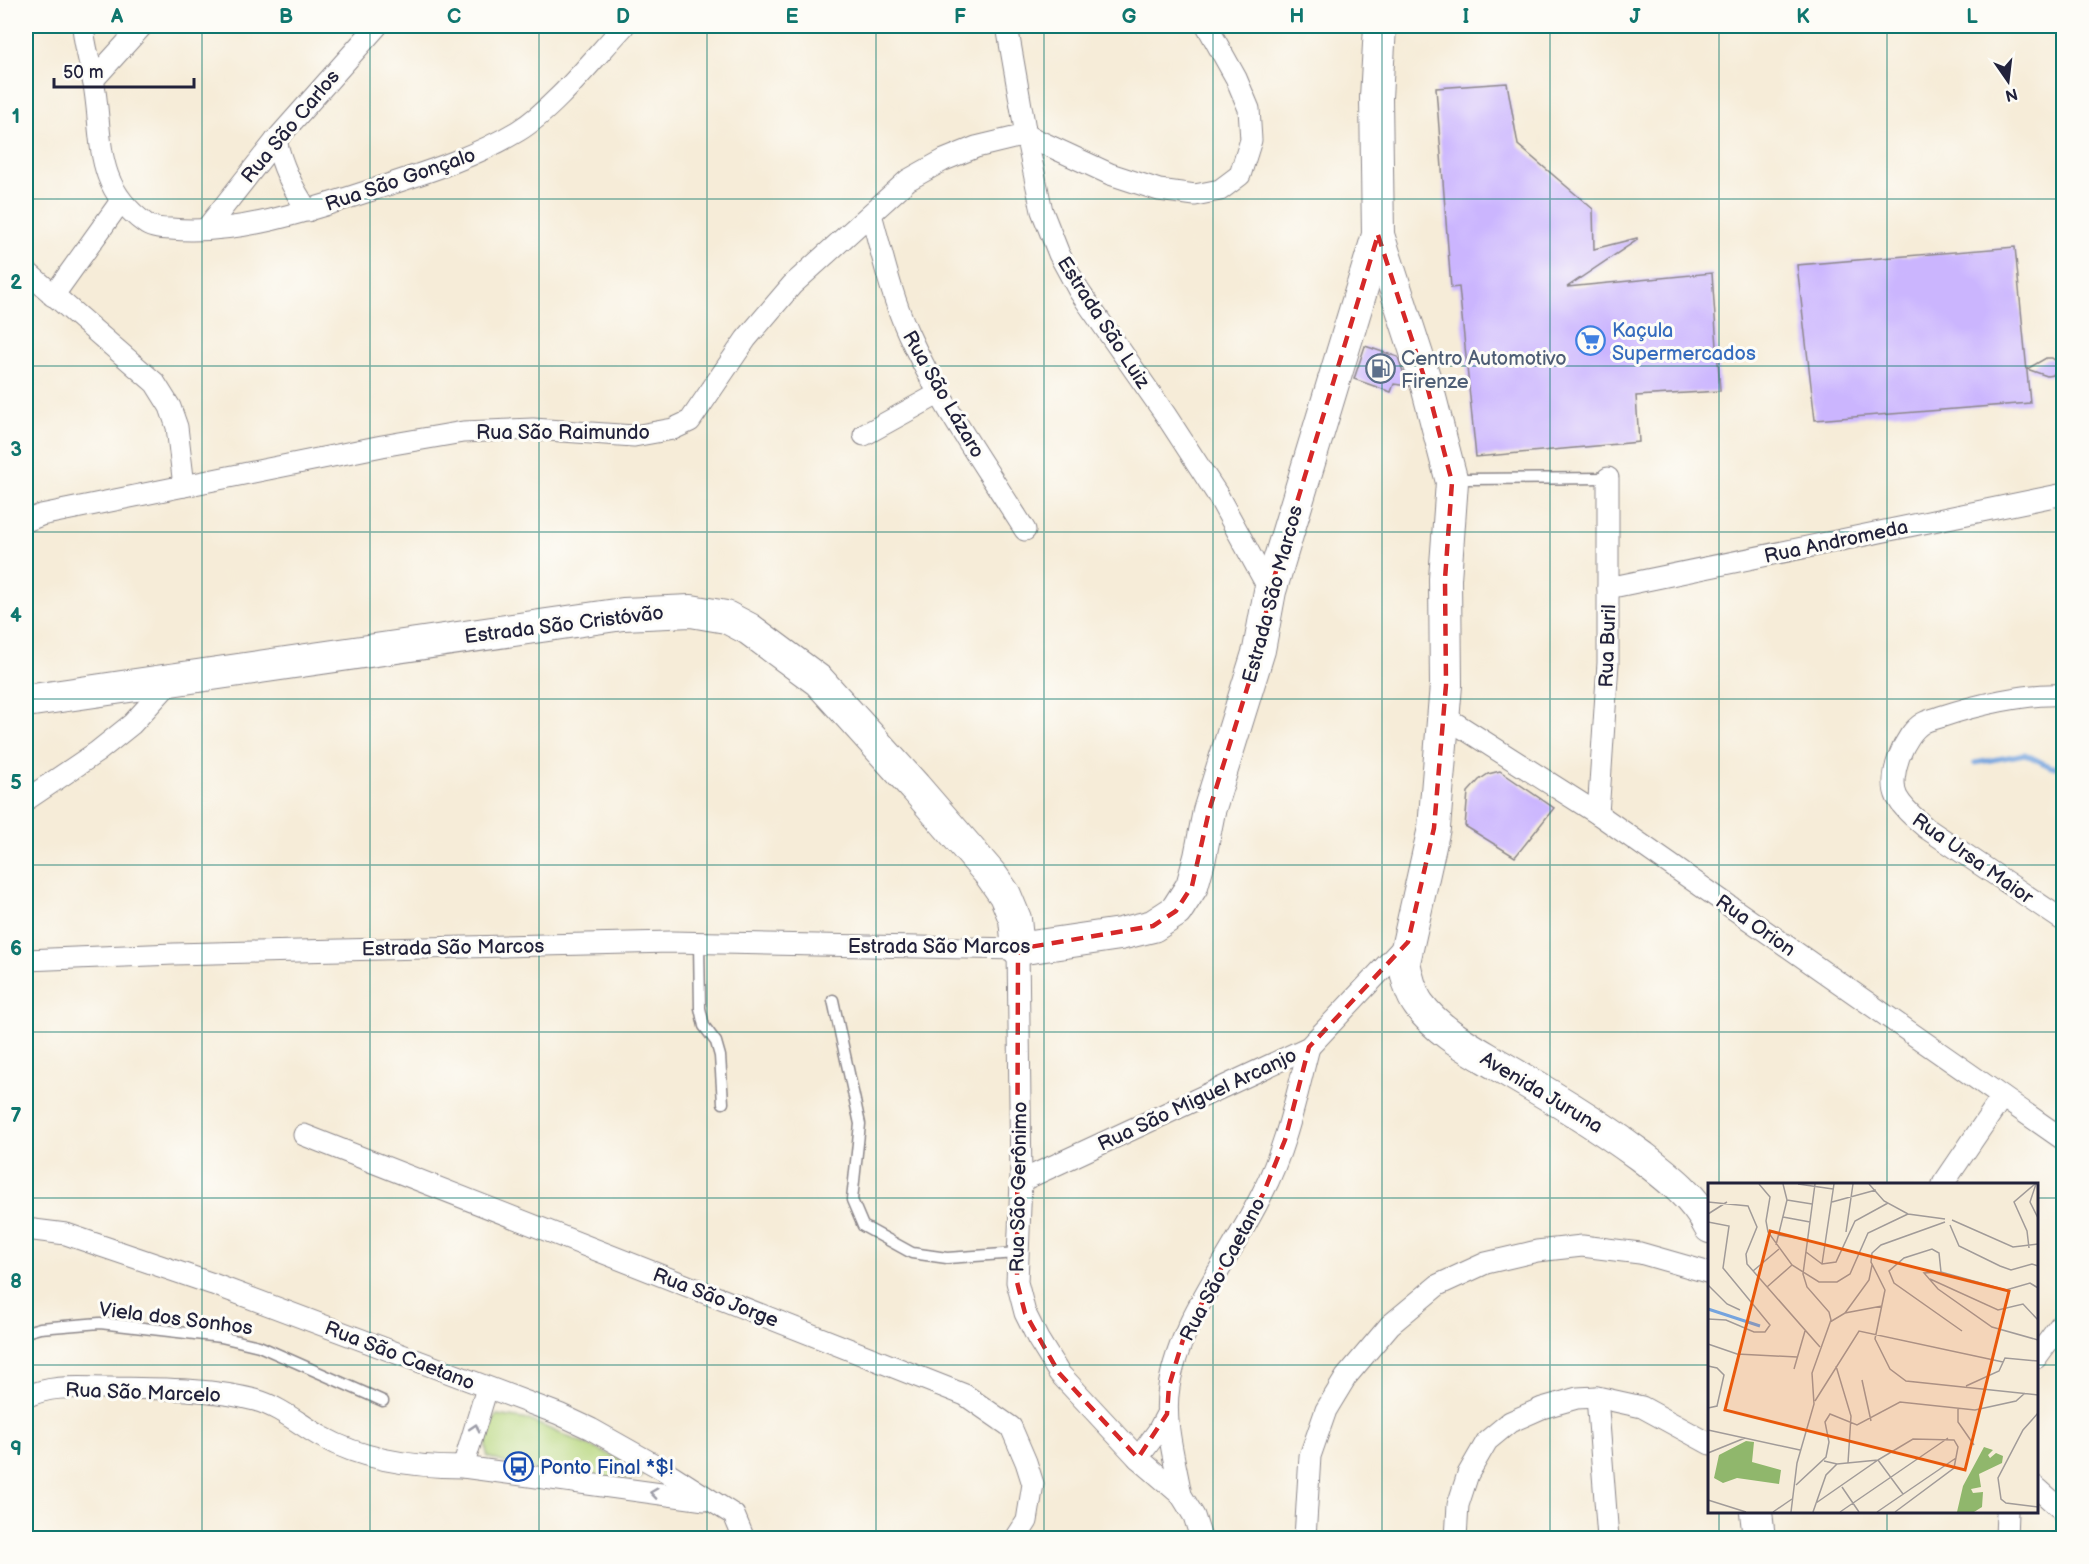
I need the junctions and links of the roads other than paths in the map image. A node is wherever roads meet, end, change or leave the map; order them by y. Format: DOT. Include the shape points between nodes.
graph roads {
  1 [pos="82,26"];
  2 [pos="142,26"];
  3 [pos="377,26"];
  4 [pos="624,26"];
  5 [pos="1007,26"];
  6 [pos="1207,26"];
  7 [pos="1380,26"];
  8 [pos="93,80"];
  9 [pos="1026,135"];
  10 [pos="276,140"];
  11 [pos="122,201"];
  12 [pos="308,211"];
  13 [pos="871,214"];
  14 [pos="206,229"];
  15 [pos="1378,236"];
  16 [pos="26,271"];
  17 [pos="53,296"];
  18 [pos="940,393"];
  19 [pos="864,435"];
  20 [pos="1608,478"];
  21 [pos="1465,479"];
  22 [pos="184,486"];
  23 [pos="2064,494"];
  24 [pos="26,520"];
  25 [pos="1025,530"];
  26 [pos="1608,588"];
  27 [pos="1270,591"];
  28 [pos="174,678"];
  29 [pos="2064,695"];
  30 [pos="26,701"];
  31 [pos="1443,716"];
  32 [pos="26,800"];
  33 [pos="1598,814"];
  34 [pos="2064,921"];
  35 [pos="1408,942"];
  36 [pos="699,943"];
  37 [pos="1018,949"];
  38 [pos="26,960"];
  39 [pos="833,1000"];
  40 [pos="1309,1047"];
  41 [pos="2002,1097"];
  42 [pos="723,1103"];
  43 [pos="304,1135"];
  44 [pos="2064,1140"];
  45 [pos="1021,1181"];
  46 [pos="1944,1183"];
  47 [pos="1708,1223"];
  48 [pos="26,1229"];
  49 [pos="1017,1253"];
  50 [pos="1708,1272"];
  51 [pos="2064,1320"];
  52 [pos="26,1332"];
  53 [pos="2038,1357"];
  54 [pos="487,1388"];
  55 [pos="26,1397"];
  56 [pos="1598,1397"];
  57 [pos="383,1401"];
  58 [pos="1167,1414"];
  59 [pos="1708,1443"];
  60 [pos="1138,1458"];
  61 [pos="463,1467"];
  62 [pos="2038,1488"];
  63 [pos="1181,1495"];
  64 [pos="712,1501"];
  65 [pos="2064,1512"];
  66 [pos="1756,1513"];
  67 [pos="2007,1513"];
  68 [pos="741,1539"];
  69 [pos="1016,1539"];
  70 [pos="1201,1539"];
  71 [pos="1305,1539"];
  72 [pos="1456,1539"];
  73 [pos="1608,1539"];
  74 [pos="1759,1539"];
  75 [pos="2006,1539"];
  1 -- 8 [label="street, Rua São Gonçalo"];
  2 -- 8 [label="street"];
  3 -- 10 [label="street, Rua São Carlos"];
  4 -- 12 [label="street, Rua São Gonçalo" via="548,107 520,130 437,169"];
  5 -- 9 [label="street, Estrada São Luiz"];
  6 -- 9 [label="street" via="1249,109 1251,140 1240,175 1220,190 1195,195 1159,190 1110,174"];
  7 -- 15 [label="street" via="1376,98"];
  8 -- 11 [label="street, Rua São Gonçalo" via="106,172"];
  9 -- 13 [label="street, Rua São Raimundo" via="976,147 944,160 908,180"];
  9 -- 27 [label="street, Estrada São Luiz" via="1042,211 1059,255 1079,291 1217,494"];
  10 -- 12 [label="street, Rua São Gonçalo" via="282,166"];
  10 -- 14 [label="street, Rua São Carlos"];
  11 -- 14 [label="street, Rua São Gonçalo" via="146,225 184,231"];
  11 -- 17 [label="street"];
  12 -- 14 [label="street, Rua São Gonçalo"];
  13 -- 18 [label="street, Rua São Lázaro" via="898,309"];
  13 -- 22 [label="street, Rua São Raimundo" via="792,285 746,339 690,420 673,429 634,436 533,429 464,432"];
  15 -- 27 [label="street, Estrada São Marcos"];
  15 -- 31 [label="street, Avenida Juruna" via="1427,386 1452,482 1445,579"];
  16 -- 17 [label="street"];
  17 -- 22 [label="street" via="154,383 170,407 177,427"];
  18 -- 19 [label="street"];
  18 -- 25 [label="street, Rua São Lázaro"];
  20 -- 21 [label="lane"];
  20 -- 26 [label="street, Rua Buril"];
  22 -- 24 [label="street, Rua São Raimundo"];
  23 -- 26 [label="street, Rua Andromeda"];
  26 -- 33 [label="street, Rua Buril" via="1608,663"];
  27 -- 37 [label="street, Estrada São Marcos" via="1259,650 1209,811 1192,886 1176,911 1153,926 1120,934"];
  28 -- 30 [label="street, Estrada São Cristóvão"];
  28 -- 32 [label="street" via="132,724"];
  28 -- 37 [label="street, Estrada São Cristóvão" via="623,614 691,611 726,617 749,629 819,681 915,787 1005,895 1015,920"];
  29 -- 34 [label="street, Rua Ursa Maior" via="2017,699 1922,724 1905,742 1894,774 1896,795 1906,811"];
  31 -- 33 [label="street, Rua Orion"];
  31 -- 35 [label="street, Avenida Juruna" via="1434,828"];
  33 -- 41 [label="street, Rua Orion"];
  35 -- 40 [label="street, Rua São Miguel Arcanjo"];
  35 -- 47 [label="street, Avenida Juruna" via="1404,962 1409,982 1417,1003 1436,1025 1599,1125 1670,1178"];
  36 -- 37 [label="street, Estrada São Marcos"];
  36 -- 38 [label="street, Estrada São Marcos"];
  36 -- 42 [label="lane" via="699,1008 720,1056"];
  37 -- 45 [label="street, Rua São Gerônimo"];
  39 -- 49 [label="lane" via="860,1124 852,1200 863,1226 912,1253 947,1258"];
  40 -- 45 [label="street, Rua São Miguel Arcanjo"];
  40 -- 58 [label="street, Rua São Caetano" via="1285,1140 1263,1194 1185,1333 1169,1386"];
  41 -- 44 [label="street, Rua Orion"];
  41 -- 46 [label="street"];
  43 -- 69 [label="street, Rua São Jorge" via="965,1395 1011,1427 1026,1462 1033,1484 1027,1521"];
  45 -- 49 [label="street, Rua São Gerônimo"];
  48 -- 54 [label="street, Rua São Caetano" via="66,1234 213,1284"];
  49 -- 60 [label="street, Rua São Gerônimo" via="1017,1282 1025,1313 1038,1339 1059,1373"];
  50 -- 71 [label="street" via="1640,1253 1582,1246 1485,1263 1438,1285 1390,1325 1346,1377 1326,1410 1310,1456"];
  51 -- 53 [label="street"];
  52 -- 57 [label="lane, Viela dos Sonhos" via="100,1323 221,1337 259,1346"];
  61 -- 54 [label="street, one-way"];
  54 -- 64 [label="street, Rua São Caetano" via="591,1429"];
  55 -- 61 [label="street, Rua São Marcelo" via="57,1387 180,1389 223,1394 257,1401 291,1416 349,1450 382,1460"];
  56 -- 59 [label="street" via="1642,1407"];
  56 -- 72 [label="street" via="1577,1398 1542,1408 1510,1422 1486,1441 1468,1474 1458,1505"];
  56 -- 73 [label="street"];
  58 -- 60 [label="street"];
  58 -- 63 [label="street, Rua São Caetano"];
  60 -- 63 [label="street, Rua São Gerônimo"];
  64 -- 61 [label="street, Rua São Marcelo, one-way"];
  62 -- 65 [label="street"];
  63 -- 70 [label="street, Rua São Gerônimo" via="1194,1516"];
  64 -- 68 [label="street, Rua São Caetano" via="734,1515"];
  66 -- 74 [label="street"];
  67 -- 75 [label="street"];
}
